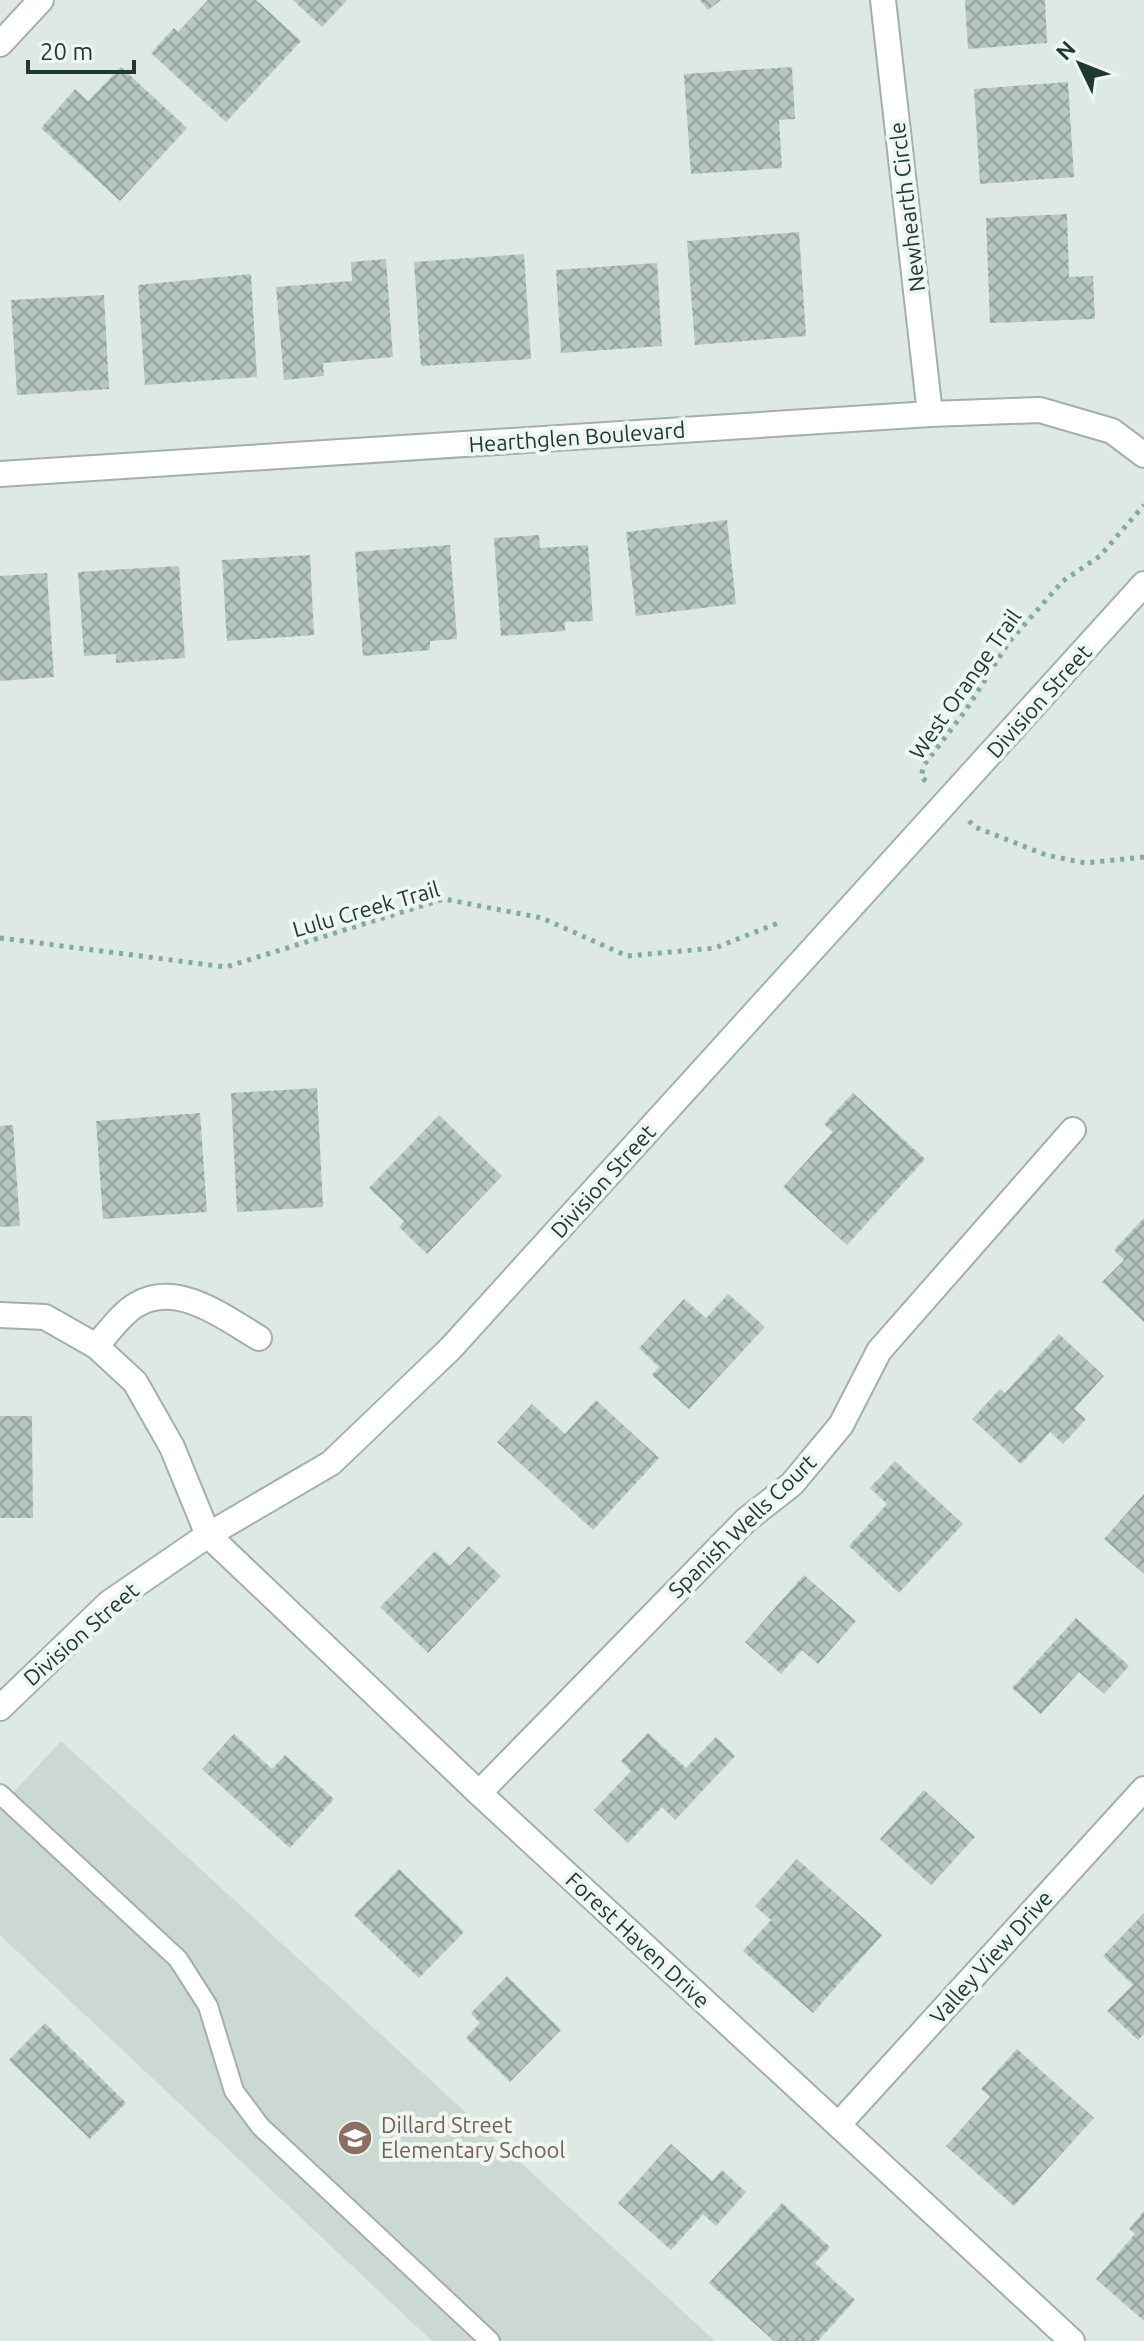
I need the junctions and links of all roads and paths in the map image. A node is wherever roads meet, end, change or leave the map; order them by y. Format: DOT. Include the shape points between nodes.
graph roads {
  1 [pos="41,0"];
  2 [pos="883,0"];
  3 [pos="0,44"];
  4 [pos="930,414"];
  5 [pos="1144,455"];
  6 [pos="0,474"];
  7 [pos="1144,505"];
  8 [pos="1144,584"];
  9 [pos="926,781"];
  10 [pos="966,818"];
  11 [pos="1144,857"];
  12 [pos="778,923"];
  13 [pos="0,938"];
  14 [pos="1073,1130"];
  15 [pos="0,1315"];
  16 [pos="259,1338"];
  17 [pos="96,1346"];
  18 [pos="208,1535"];
  19 [pos="0,1708"];
  20 [pos="1144,1789"];
  21 [pos="479,1793"];
  22 [pos="0,1794"];
  23 [pos="838,2125"];
  24 [pos="490,2341"];
  25 [pos="1072,2341"];
  1 -- 3 [label="street"];
  2 -- 4 [label="street, Newhearth Circle"];
  4 -- 5 [label="street, Hearthglen Boulevard" via="1040,410 1112,431"];
  4 -- 6 [label="street, Hearthglen Boulevard"];
  7 -- 9 [label="path, West Orange Trail" via="1100,556 1063,581 1009,642 924,765 921,777"];
  8 -- 18 [label="street, Division Street" via="451,1348 331,1463"];
  10 -- 11 [label="path" via="975,827 1046,855 1085,863"];
  12 -- 13 [label="path, Lulu Creek Trail" via="715,948 627,956 542,918 444,899 226,967"];
  14 -- 21 [label="street, Spanish Wells Court" via="879,1351 841,1425 792,1484 746,1520"];
  15 -- 17 [label="street" via="45,1317"];
  16 -- 17 [label="street" via="201,1304 163,1297 136,1305"];
  17 -- 18 [label="street" via="135,1382 172,1447"];
  18 -- 19 [label="street, Division Street" via="109,1603"];
  18 -- 21 [label="street, Forest Haven Drive"];
  20 -- 23 [label="street, Valley View Drive"];
  21 -- 23 [label="street, Forest Haven Drive"];
  22 -- 24 [label="lane" via="178,1959 208,2006 234,2091 260,2126"];
  23 -- 25 [label="street, Forest Haven Drive"];
}
